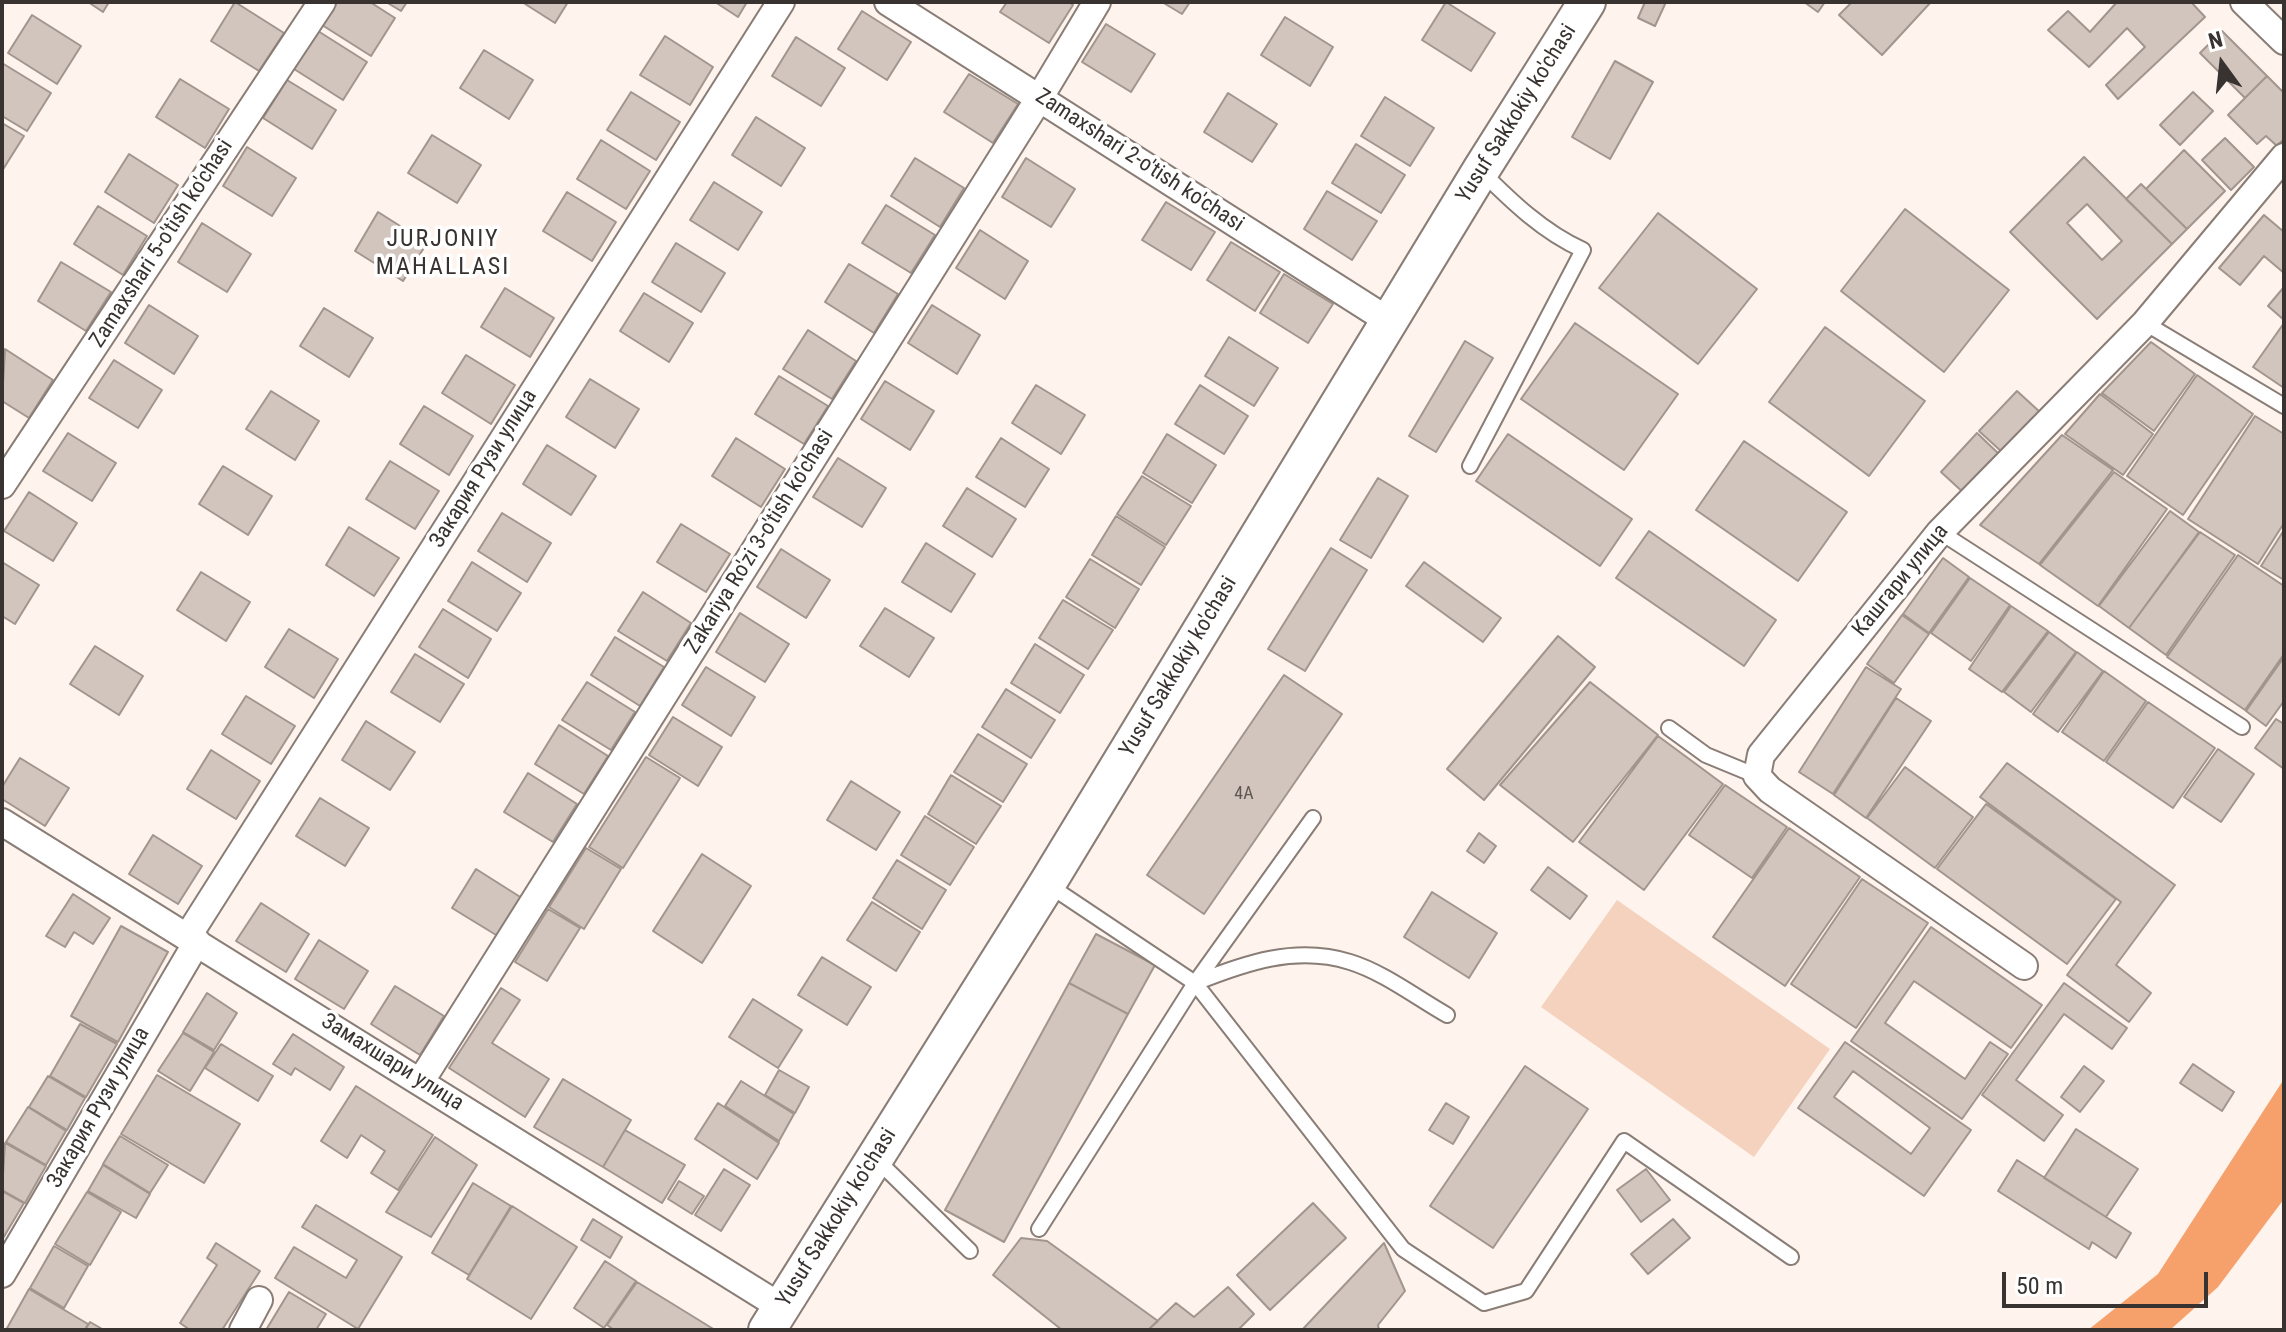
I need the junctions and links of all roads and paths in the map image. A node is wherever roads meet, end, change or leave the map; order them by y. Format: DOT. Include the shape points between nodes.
graph roads {
  1 [pos="322,2"];
  2 [pos="781,2"];
  3 [pos="888,2"];
  4 [pos="1097,2"];
  5 [pos="1587,2"];
  6 [pos="2244,2"];
  7 [pos="2284,41"];
  8 [pos="1040,97"];
  9 [pos="2284,157"];
  10 [pos="1481,170"];
  11 [pos="1389,321"];
  12 [pos="2145,323"];
  13 [pos="2284,406"];
  14 [pos="1470,466"];
  15 [pos="2,485"];
  16 [pos="1940,532"];
  17 [pos="2242,727"];
  18 [pos="1669,728"];
  19 [pos="1757,776"];
  20 [pos="1313,818"];
  21 [pos="2,822"];
  22 [pos="1047,884"];
  23 [pos="192,939"];
  24 [pos="2024,966"];
  25 [pos="1195,983"];
  26 [pos="1447,1015"];
  27 [pos="421,1081"];
  28 [pos="875,1157"];
  29 [pos="1039,1229"];
  30 [pos="970,1251"];
  31 [pos="1791,1257"];
  32 [pos="2,1274"];
  33 [pos="259,1300"];
  34 [pos="774,1318"];
  35 [pos="243,1330"];
  1 -- 15 [label="street, Zamaxshari 5-o'tish ko'chasi"];
  2 -- 23 [label="street, Закария Рузи улица"];
  3 -- 8 [label="street, Zamaxshari 2-o'tish ko'chasi"];
  4 -- 8 [label="street, Zakariya Ro'zi 3-o'tish ko'chasi"];
  5 -- 10 [label="main road, Yusuf Sakkokiy ko'chasi"];
  6 -- 7 [label="street"];
  8 -- 11 [label="street, Zamaxshari 2-o'tish ko'chasi"];
  8 -- 27 [label="street, Zakariya Ro'zi 3-o'tish ko'chasi"];
  9 -- 12 [label="street, Кашгари улица"];
  10 -- 11 [label="main road, Yusuf Sakkokiy ko'chasi"];
  10 -- 14 [label="lane" via="1513,203 1583,250"];
  11 -- 22 [label="main road, Yusuf Sakkokiy ko'chasi"];
  12 -- 13 [label="lane"];
  12 -- 16 [label="street, Кашгари улица"];
  16 -- 17 [label="lane"];
  16 -- 19 [label="street, Кашгари улица" via="1761,755"];
  18 -- 19 [label="lane" via="1706,755"];
  19 -- 24 [label="street"];
  20 -- 25 [label="lane"];
  21 -- 23 [label="street, Замахшари улица"];
  22 -- 25 [label="lane"];
  22 -- 28 [label="main road, Yusuf Sakkokiy ko'chasi"];
  23 -- 27 [label="street, Замахшари улица"];
  23 -- 32 [label="street, Закария Рузи улица"];
  25 -- 26 [label="lane" via="1251,961 1299,954 1351,962"];
  25 -- 29 [label="lane"];
  25 -- 31 [label="lane" via="1403,1249 1484,1303 1526,1291 1624,1141"];
  27 -- 34 [label="street, Замахшари улица"];
  28 -- 30 [label="lane"];
  28 -- 34 [label="main road, Yusuf Sakkokiy ko'chasi"];
  33 -- 35 [label="street"];
}
